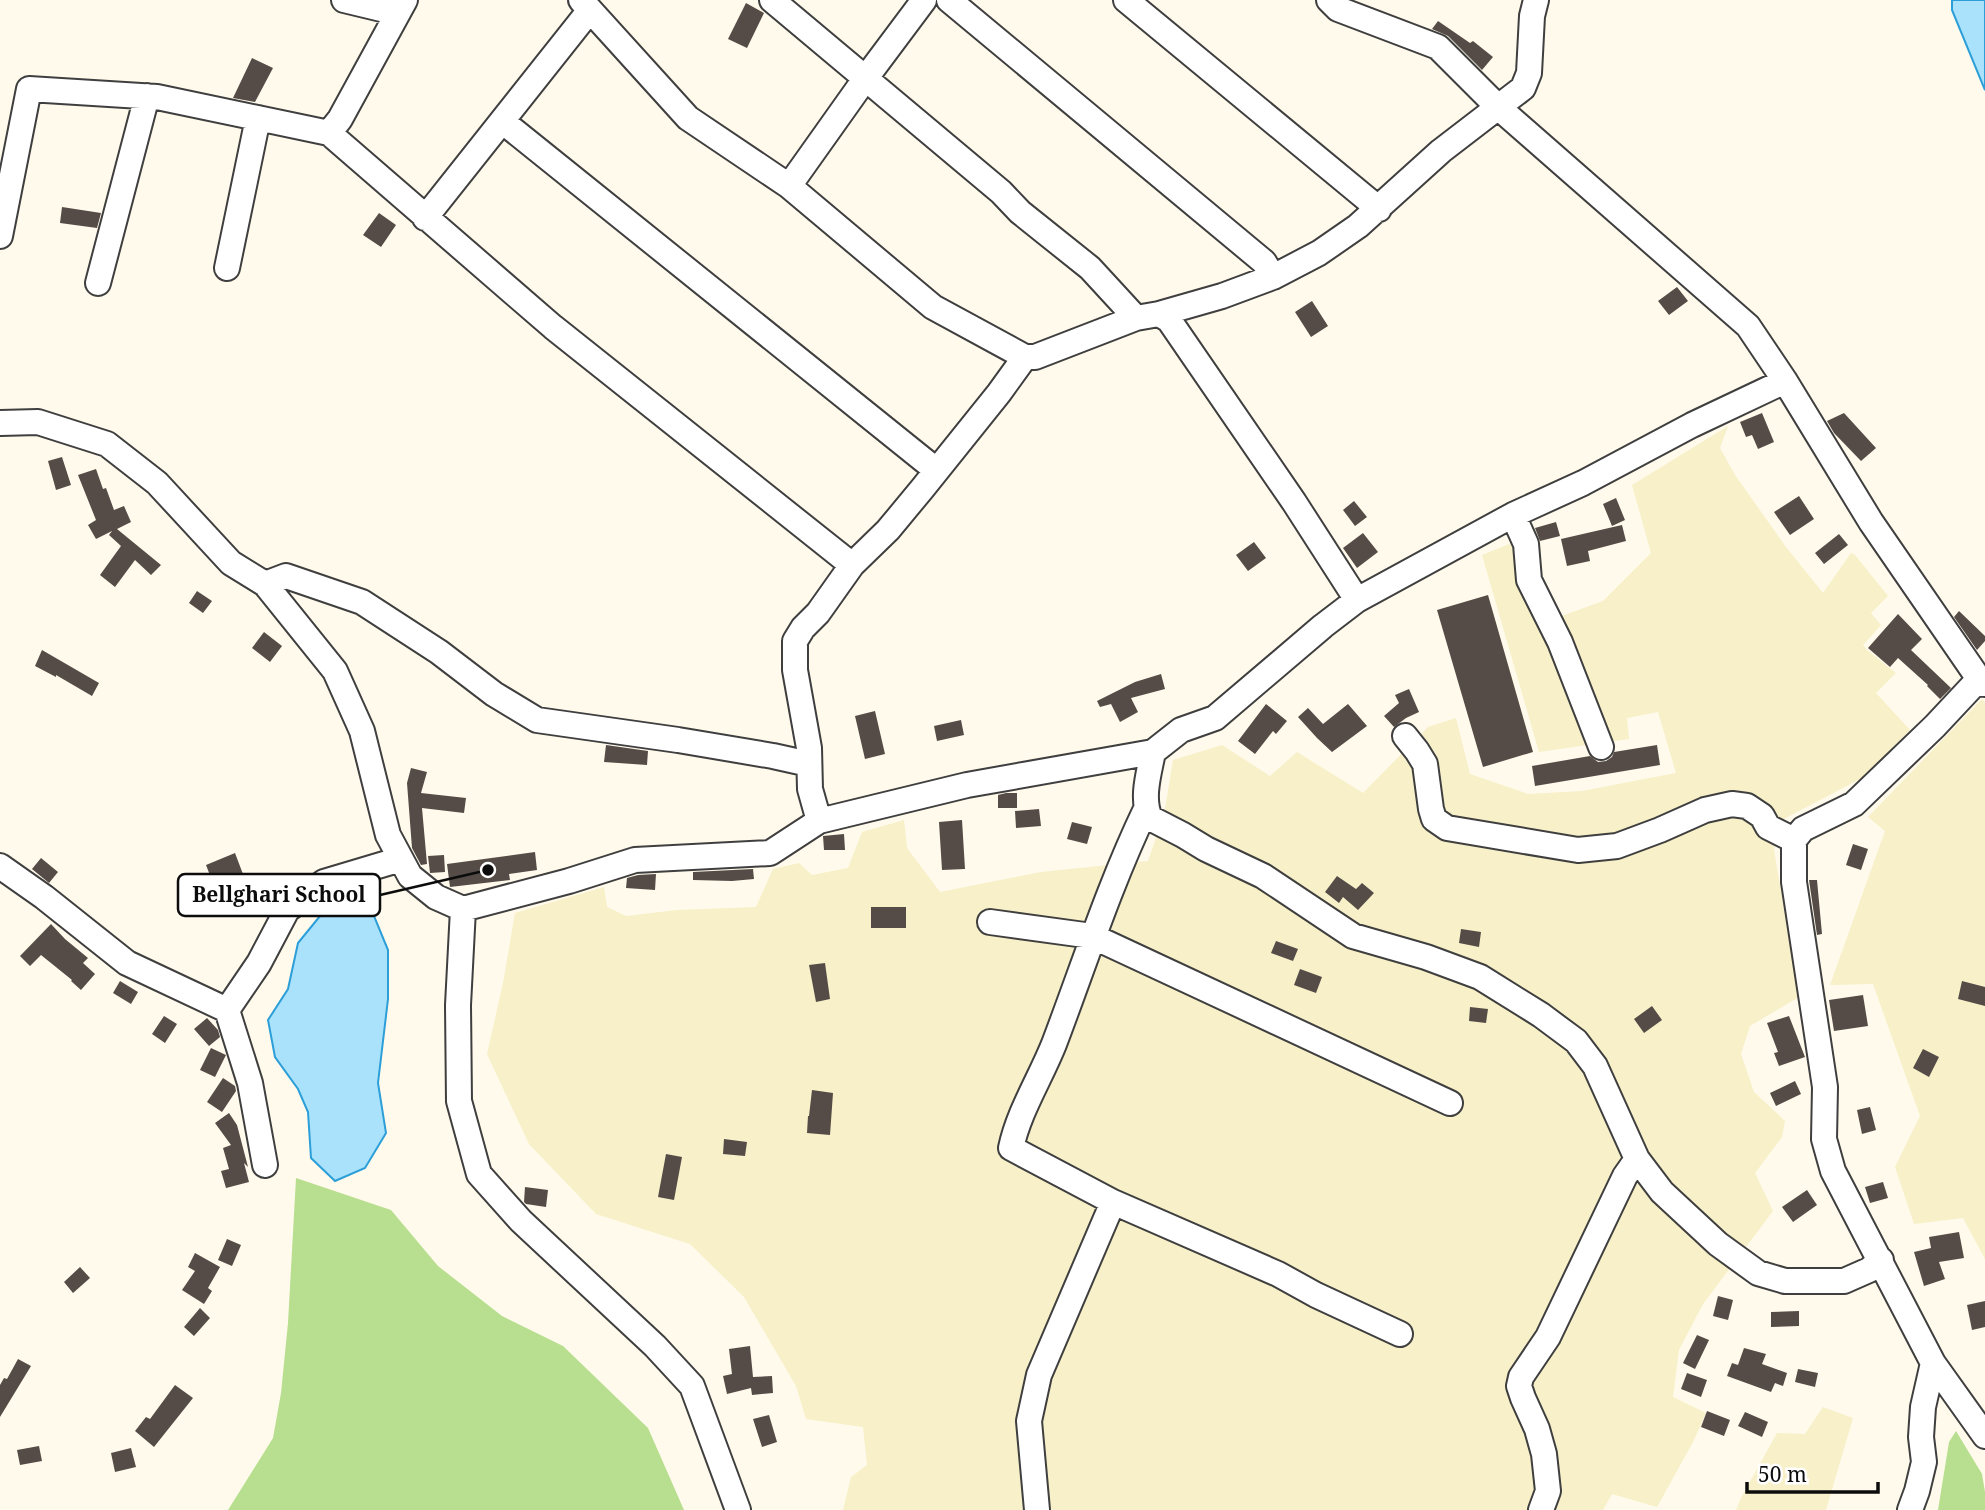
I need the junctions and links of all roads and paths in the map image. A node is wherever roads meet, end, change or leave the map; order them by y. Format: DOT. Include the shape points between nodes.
graph roads {
  1 [pos="344,0"];
  2 [pos="772,0"];
  3 [pos="924,0"];
  4 [pos="949,0"];
  5 [pos="1126,0"];
  6 [pos="1329,0"];
  7 [pos="1536,0"];
  8 [pos="586,5"];
  9 [pos="401,6"];
  10 [pos="864,79"];
  11 [pos="147,96"];
  12 [pos="1499,108"];
  13 [pos="258,118"];
  14 [pos="502,121"];
  15 [pos="329,133"];
  16 [pos="789,186"];
  17 [pos="1379,209"];
  18 [pos="425,218"];
  19 [pos="0,236"];
  20 [pos="227,268"];
  21 [pos="1273,277"];
  22 [pos="98,283"];
  23 [pos="1148,316"];
  24 [pos="1025,357"];
  25 [pos="1785,381"];
  26 [pos="0,423"];
  27 [pos="936,470"];
  28 [pos="1513,515"];
  29 [pos="852,565"];
  30 [pos="265,584"];
  31 [pos="1357,600"];
  32 [pos="1982,682"];
  33 [pos="1405,736"];
  34 [pos="1601,747"];
  35 [pos="1153,752"];
  36 [pos="809,764"];
  37 [pos="1146,809"];
  38 [pos="819,821"];
  39 [pos="1794,840"];
  40 [pos="401,859"];
  41 [pos="0,866"];
  42 [pos="463,909"];
  43 [pos="990,922"];
  44 [pos="1092,936"];
  45 [pos="226,1010"];
  46 [pos="1450,1103"];
  47 [pos="1637,1158"];
  48 [pos="265,1165"];
  49 [pos="1113,1202"];
  50 [pos="1881,1260"];
  51 [pos="1400,1334"];
  52 [pos="1933,1363"];
  53 [pos="1985,1436"];
  54 [pos="738,1510"];
  55 [pos="1037,1510"];
  56 [pos="1541,1510"];
  57 [pos="1910,1510"];
  1 -- 9 [label="street"];
  2 -- 10 [label="street"];
  3 -- 10 [label="street"];
  4 -- 21 [label="street" via="1264,262"];
  5 -- 17 [label="street"];
  6 -- 12 [label="street" via="1338,9 1438,47"];
  7 -- 12 [label="street" via="1529,72 1523,88"];
  8 -- 14 [label="street"];
  8 -- 16 [label="street" via="688,118"];
  9 -- 15 [label="street" via="341,119"];
  10 -- 16 [label="street"];
  10 -- 23 [label="street"];
  11 -- 13 [label="street"];
  11 -- 19 [label="street" via="29,89"];
  11 -- 22 [label="street"];
  12 -- 17 [label="street" via="1441,151"];
  12 -- 25 [label="street" via="1748,326"];
  13 -- 15 [label="street"];
  13 -- 20 [label="street"];
  14 -- 18 [label="street"];
  14 -- 27 [label="street"];
  15 -- 18 [label="street"];
  16 -- 24 [label="street" via="933,307"];
  17 -- 21 [label="street" via="1319,253"];
  18 -- 29 [label="street" via="553,327"];
  21 -- 23 [label="street"];
  23 -- 24 [label="street"];
  23 -- 31 [label="street" via="1169,320"];
  24 -- 27 [label="street"];
  25 -- 28 [label="street"];
  25 -- 32 [label="street" via="1871,522"];
  26 -- 30 [label="street" via="38,422 107,444 156,483 231,563"];
  27 -- 29 [label="street" via="888,530"];
  28 -- 31 [label="street"];
  28 -- 34 [label="street" via="1526,544 1529,580 1560,642"];
  29 -- 36 [label="street" via="795,641"];
  30 -- 36 [label="street" via="286,576 362,602 537,720"];
  30 -- 40 [label="street" via="335,671 362,731 388,835"];
  31 -- 35 [label="street" via="1215,718 1181,730"];
  32 -- 39 [label="street" via="1854,804 1803,829"];
  33 -- 39 [label="street" via="1425,764 1434,819 1447,828 1578,850 1617,846 1732,803 1747,806 1762,816 1768,827"];
  35 -- 37 [label="street"];
  35 -- 38 [label="street" via="967,785"];
  36 -- 38 [label="street"];
  37 -- 44 [label="street"];
  37 -- 47 [label="street" via="1150,818 1263,876 1353,936 1480,977 1541,1015 1576,1041 1595,1066"];
  38 -- 42 [label="street" via="770,853 635,860"];
  39 -- 50 [label="street" via="1794,882 1825,1087 1824,1139 1833,1171"];
  40 -- 42 [label="street" via="410,876 436,897"];
  40 -- 45 [label="street" via="324,882 287,910 259,963"];
  41 -- 45 [label="street" via="127,963"];
  42 -- 54 [label="street" via="459,1101 479,1174 521,1221 655,1346 692,1387"];
  43 -- 44 [label="street"];
  44 -- 46 [label="street"];
  44 -- 49 [label="street" via="1011,1148"];
  45 -- 48 [label="street" via="250,1083"];
  47 -- 50 [label="street" via="1689,1218 1758,1273 1785,1281 1844,1281"];
  47 -- 56 [label="street" via="1548,1337 1521,1377 1522,1398 1537,1429 1548,1475"];
  49 -- 51 [label="street"];
  49 -- 55 [label="street" via="1039,1375 1029,1421"];
  50 -- 52 [label="street"];
  52 -- 53 [label="street"];
  52 -- 57 [label="street" via="1923,1407 1924,1462"];
}
